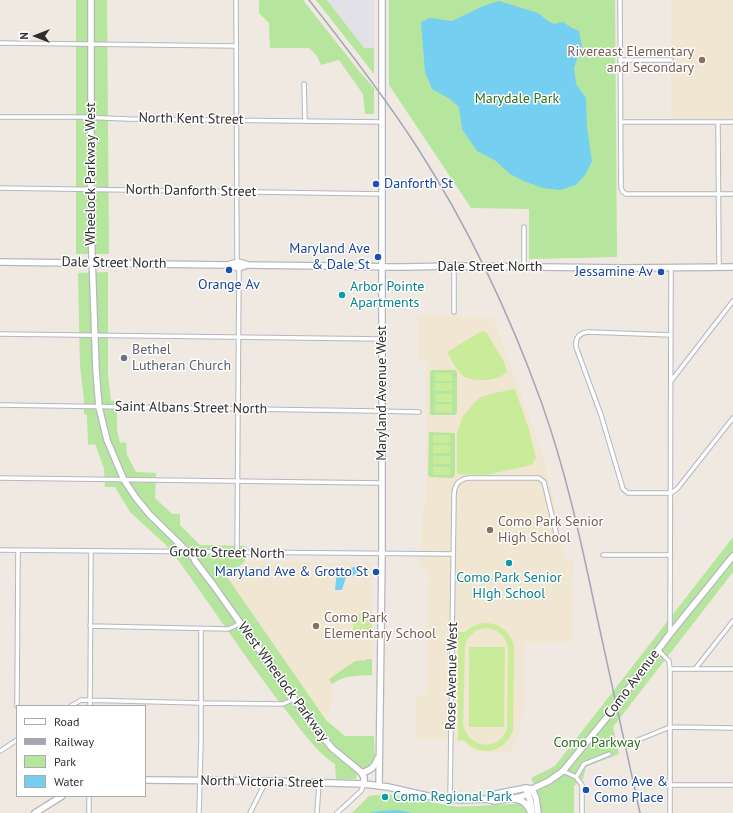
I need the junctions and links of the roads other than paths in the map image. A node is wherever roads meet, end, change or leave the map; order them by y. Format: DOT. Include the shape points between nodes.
graph roads {
  1 [pos="91,0"];
  2 [pos="236,0"];
  3 [pos="382,0"];
  4 [pos="620,0"];
  5 [pos="0,43"];
  6 [pos="92,44"];
  7 [pos="236,46"];
  8 [pos="620,60"];
  9 [pos="671,60"];
  10 [pos="304,84"];
  11 [pos="0,117"];
  12 [pos="91,117"];
  13 [pos="236,120"];
  14 [pos="305,121"];
  15 [pos="382,122"];
  16 [pos="621,122"];
  17 [pos="718,122"];
  18 [pos="733,122"];
  19 [pos="0,188"];
  20 [pos="91,190"];
  21 [pos="236,192"];
  22 [pos="382,194"];
  23 [pos="718,194"];
  24 [pos="733,194"];
  25 [pos="524,227"];
  26 [pos="0,262"];
  27 [pos="92,263"];
  28 [pos="239,265"];
  29 [pos="454,266"];
  30 [pos="382,267"];
  31 [pos="524,267"];
  32 [pos="719,267"];
  33 [pos="733,267"];
  34 [pos="671,268"];
  35 [pos="733,301"];
  36 [pos="454,312"];
  37 [pos="0,334"];
  38 [pos="94,335"];
  39 [pos="671,335"];
  40 [pos="238,336"];
  41 [pos="382,339"];
  42 [pos="671,381"];
  43 [pos="0,405"];
  44 [pos="99,407"];
  45 [pos="238,409"];
  46 [pos="382,411"];
  47 [pos="419,412"];
  48 [pos="733,418"];
  49 [pos="0,478"];
  50 [pos="124,480"];
  51 [pos="237,482"];
  52 [pos="381,483"];
  53 [pos="671,494"];
  54 [pos="557,537"];
  55 [pos="0,550"];
  56 [pos="18,550"];
  57 [pos="91,551"];
  58 [pos="188,552"];
  59 [pos="236,553"];
  60 [pos="382,554"];
  61 [pos="453,554"];
  62 [pos="603,555"];
  63 [pos="670,555"];
  64 [pos="733,556"];
  65 [pos="234,614"];
  66 [pos="733,620"];
  67 [pos="240,623"];
  68 [pos="90,626"];
  69 [pos="201,629"];
  70 [pos="670,634"];
  71 [pos="658,650"];
  72 [pos="670,669"];
  73 [pos="695,669"];
  74 [pos="733,669"];
  75 [pos="90,700"];
  76 [pos="294,700"];
  77 [pos="201,703"];
  78 [pos="17,705"];
  79 [pos="73,705"];
  80 [pos="90,705"];
  81 [pos="670,727"];
  82 [pos="733,728"];
  83 [pos="638,740"];
  84 [pos="16,741"];
  85 [pos="0,751"];
  86 [pos="380,754"];
  87 [pos="609,754"];
  88 [pos="563,771"];
  89 [pos="361,772"];
  90 [pos="576,777"];
  91 [pos="146,780"];
  92 [pos="199,781"];
  93 [pos="266,781"];
  94 [pos="319,783"];
  95 [pos="364,784"];
  96 [pos="670,785"];
  97 [pos="379,786"];
  98 [pos="733,786"];
  99 [pos="526,788"];
  100 [pos="532,789"];
  101 [pos="528,794"];
  102 [pos="60,797"];
  103 [pos="89,797"];
  104 [pos="512,798"];
  105 [pos="450,799"];
  106 [pos="487,799"];
  107 [pos="35,813"];
  108 [pos="89,813"];
  109 [pos="199,813"];
  110 [pos="250,813"];
  111 [pos="317,813"];
  112 [pos="337,813"];
  113 [pos="532,813"];
  114 [pos="538,813"];
  115 [pos="582,813"];
  116 [pos="670,813"];
  1 -- 6 [label="street, Wheelock Parkway West"];
  2 -- 7 [label="street"];
  3 -- 15 [label="street, Maryland Avenue West"];
  4 -- 8 [label="street"];
  5 -- 6 [label="street"];
  6 -- 7 [label="street"];
  6 -- 12 [label="street, Wheelock Parkway West"];
  7 -- 13 [label="street"];
  8 -- 9 [label="street"];
  8 -- 16 [label="street"];
  10 -- 14 [label="street"];
  11 -- 12 [label="street, North Kent Street"];
  12 -- 13 [label="street, North Kent Street"];
  12 -- 20 [label="street, Wheelock Parkway West"];
  13 -- 14 [label="street, North Kent Street"];
  13 -- 21 [label="street"];
  14 -- 15 [label="street, North Kent Street"];
  15 -- 22 [label="street, Maryland Avenue West"];
  16 -- 17 [label="street"];
  16 -- 23 [label="street" via="623,192"];
  17 -- 18 [label="street"];
  17 -- 23 [label="street"];
  19 -- 20 [label="street, North Danforth Street"];
  20 -- 21 [label="street, North Danforth Street"];
  20 -- 27 [label="street, Wheelock Parkway West"];
  21 -- 22 [label="street, North Danforth Street"];
  21 -- 28 [label="street"];
  22 -- 30 [label="street, Maryland Avenue West"];
  23 -- 24 [label="street"];
  23 -- 32 [label="street"];
  25 -- 31 [label="street"];
  26 -- 27 [label="street, Dale Street North"];
  27 -- 28 [label="street, Dale Street North"];
  27 -- 38 [label="street, Wheelock Parkway West"];
  28 -- 30 [label="street, Dale Street North"];
  28 -- 40 [label="street"];
  29 -- 30 [label="street, Dale Street North"];
  29 -- 31 [label="street, Dale Street North"];
  29 -- 36 [label="street"];
  30 -- 41 [label="street, Maryland Avenue West"];
  31 -- 34 [label="street, Dale Street North"];
  32 -- 33 [label="street, Dale Street North"];
  32 -- 34 [label="street, Dale Street North"];
  34 -- 39 [label="street"];
  35 -- 42 [label="street"];
  37 -- 38 [label="street"];
  38 -- 40 [label="street"];
  38 -- 44 [label="street, Wheelock Parkway West"];
  39 -- 42 [label="street"];
  39 -- 53 [label="street" via="586,332 577,337 575,344 602,415 623,489 628,493"];
  40 -- 41 [label="street"];
  40 -- 45 [label="street"];
  41 -- 46 [label="street, Maryland Avenue West"];
  42 -- 53 [label="street"];
  43 -- 44 [label="street, Saint Albans Street North"];
  44 -- 45 [label="street, Saint Albans Street North"];
  44 -- 50 [label="street, Wheelock Parkway West" via="107,440"];
  45 -- 46 [label="street, Saint Albans Street North"];
  45 -- 51 [label="street"];
  46 -- 47 [label="street, Saint Albans Street North"];
  46 -- 52 [label="street, Maryland Avenue West"];
  48 -- 53 [label="street"];
  49 -- 50 [label="street"];
  50 -- 51 [label="street"];
  50 -- 58 [label="street, Wheelock Parkway West" via="150,515"];
  51 -- 52 [label="street"];
  51 -- 59 [label="street"];
  52 -- 60 [label="street, Maryland Avenue West"];
  53 -- 63 [label="street"];
  54 -- 61 [label="street, Rose Avenue West" via="544,482 539,478 468,478 462,479 455,486"];
  55 -- 56 [label="street, Grotto Street North"];
  56 -- 57 [label="street, Grotto Street North"];
  56 -- 78 [label="street"];
  57 -- 58 [label="street, Grotto Street North"];
  57 -- 68 [label="street"];
  58 -- 59 [label="street, Grotto Street North"];
  58 -- 65 [label="street, Wheelock Parkway West"];
  59 -- 60 [label="street, Grotto Street North"];
  60 -- 61 [label="street, Grotto Street North"];
  60 -- 86 [label="street, Maryland Avenue West"];
  61 -- 105 [label="street, Rose Avenue West"];
  62 -- 63 [label="street"];
  63 -- 70 [label="street"];
  64 -- 70 [label="street, Como Avenue"];
  65 -- 67 [label="street, West Wheelock Parkway"];
  66 -- 73 [label="street"];
  67 -- 69 [label="street" via="228,629"];
  67 -- 76 [label="street, West Wheelock Parkway"];
  68 -- 69 [label="street"];
  68 -- 75 [label="street"];
  69 -- 77 [label="street"];
  70 -- 71 [label="street, Como Avenue"];
  71 -- 72 [label="street" via="670,661"];
  71 -- 88 [label="street, Como Avenue"];
  72 -- 73 [label="street"];
  72 -- 81 [label="street"];
  73 -- 74 [label="street"];
  75 -- 77 [label="street"];
  75 -- 79 [label="street" via="81,700"];
  75 -- 80 [label="street"];
  76 -- 77 [label="street" via="283,704"];
  76 -- 89 [label="street, West Wheelock Parkway" via="329,744"];
  77 -- 92 [label="street"];
  81 -- 82 [label="street"];
  81 -- 83 [label="street"];
  81 -- 96 [label="street"];
  84 -- 85 [label="street"];
  86 -- 89 [label="street" via="373,768"];
  86 -- 97 [label="street, Maryland Avenue West"];
  87 -- 90 [label="street" via="584,764"];
  88 -- 90 [label="street"];
  88 -- 100 [label="street, Como Avenue"];
  89 -- 95 [label="street"];
  90 -- 115 [label="street" via="582,785"];
  91 -- 92 [label="street, North Victoria Street"];
  92 -- 93 [label="street, North Victoria Street"];
  92 -- 109 [label="street"];
  93 -- 94 [label="street, North Victoria Street"];
  93 -- 110 [label="street"];
  94 -- 95 [label="street, North Victoria Street"];
  94 -- 111 [label="street"];
  95 -- 97 [label="street, North Victoria Street"];
  95 -- 112 [label="street" via="361,791"];
  96 -- 98 [label="street"];
  96 -- 116 [label="street"];
  97 -- 105 [label="street, North Victoria Street"];
  99 -- 100 [label="street"];
  99 -- 101 [label="street"];
  99 -- 106 [label="street" via="496,794"];
  100 -- 101 [label="street"];
  100 -- 114 [label="street"];
  101 -- 104 [label="street, North Victoria Street"];
  101 -- 113 [label="street"];
  102 -- 107 [label="street"];
  103 -- 108 [label="street"];
  104 -- 106 [label="street, North Victoria Street" via="495,801"];
  104 -- 113 [label="street" via="525,802"];
  105 -- 106 [label="street, North Victoria Street"];
}
